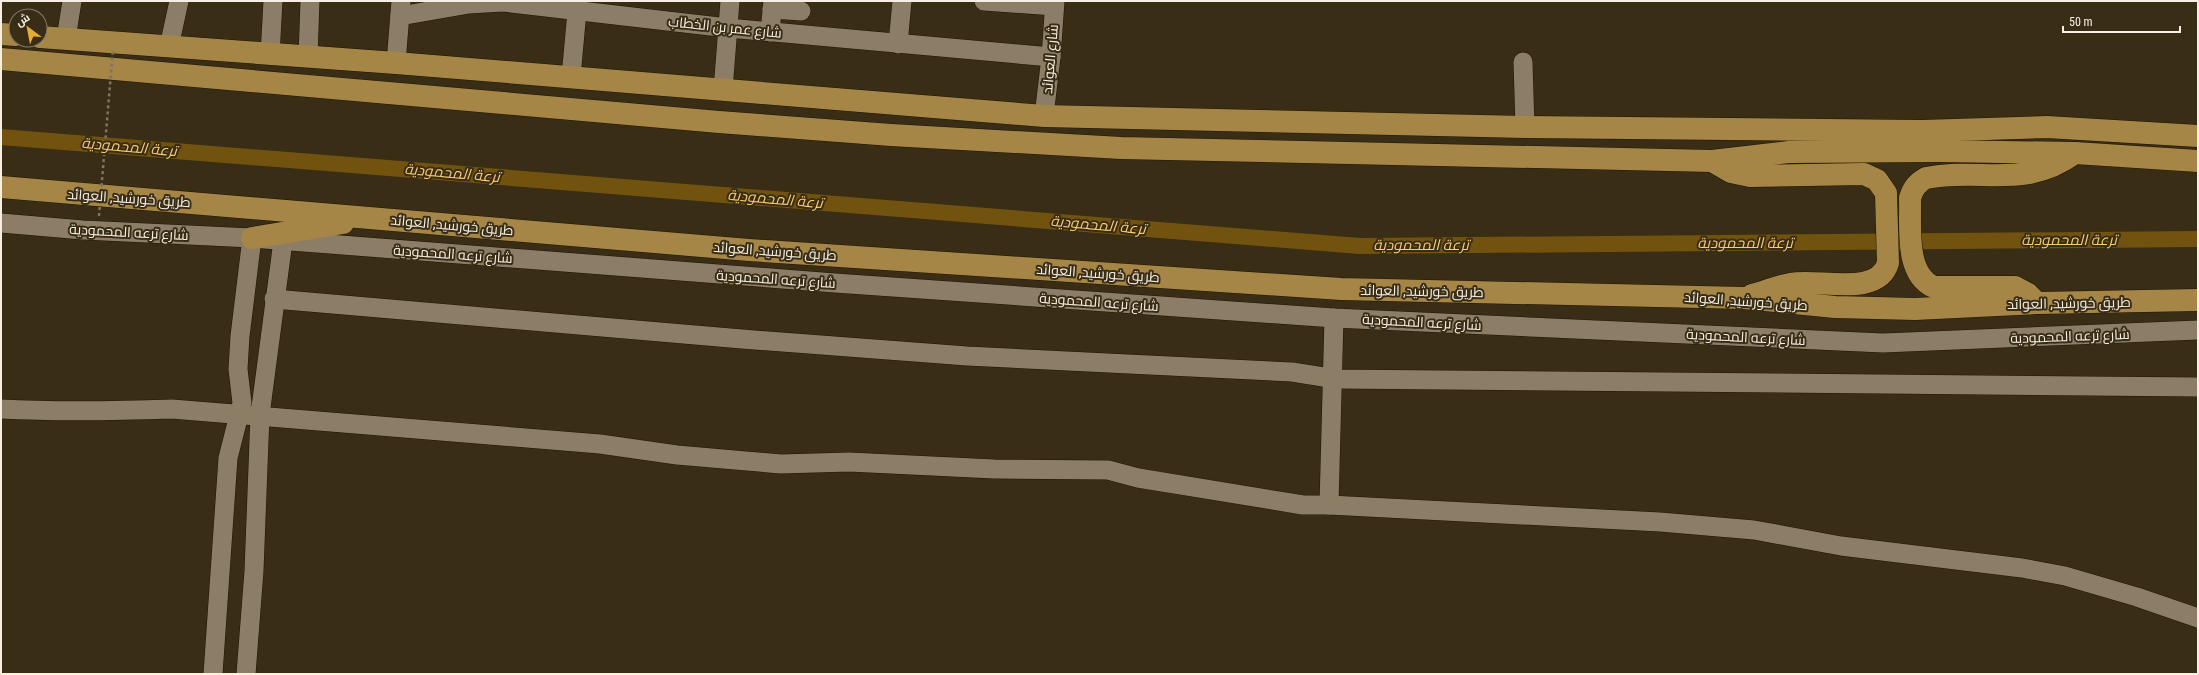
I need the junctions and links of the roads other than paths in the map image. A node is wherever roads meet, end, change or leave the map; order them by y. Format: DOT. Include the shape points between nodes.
graph roads {
  1 [pos="72,1"];
  2 [pos="179,1"];
  3 [pos="274,1"];
  4 [pos="310,1"];
  5 [pos="503,1"];
  6 [pos="730,1"];
  7 [pos="902,1"];
  8 [pos="984,1"];
  9 [pos="1055,3"];
  10 [pos="451,4"];
  11 [pos="556,5"];
  12 [pos="772,5"];
  13 [pos="401,8"];
  14 [pos="577,11"];
  15 [pos="801,11"];
  16 [pos="728,28"];
  17 [pos="770,32"];
  18 [pos="48,38"];
  19 [pos="66,39"];
  20 [pos="898,44"];
  21 [pos="169,47"];
  22 [pos="224,51"];
  23 [pos="270,55"];
  24 [pos="308,57"];
  25 [pos="1051,57"];
  26 [pos="1,59"];
  27 [pos="1523,62"];
  28 [pos="396,63"];
  29 [pos="571,77"];
  30 [pos="314,87"];
  31 [pos="723,90"];
  32 [pos="1044,116"];
  33 [pos="1525,127"];
  34 [pos="2198,136"];
  35 [pos="2075,153"];
  36 [pos="1712,161"];
  37 [pos="2198,161"];
  38 [pos="1,187"];
  39 [pos="375,218"];
  40 [pos="1,223"];
  41 [pos="252,238"];
  42 [pos="283,241"];
  43 [pos="1744,298"];
  44 [pos="274,299"];
  45 [pos="2198,300"];
  46 [pos="2037,303"];
  47 [pos="1334,318"];
  48 [pos="2198,330"];
  49 [pos="1332,378"];
  50 [pos="2198,387"];
  51 [pos="1,409"];
  52 [pos="239,414"];
  53 [pos="260,415"];
  54 [pos="1329,505"];
  55 [pos="2198,618"];
  56 [pos="213,674"];
  57 [pos="246,674"];
  1 -- 19 [label="street"];
  2 -- 21 [label="street"];
  3 -- 23 [label="street"];
  4 -- 24 [label="street"];
  5 -- 10 [label="street, شارع عمر بن الخطاب"];
  5 -- 11 [label="street, شارع عمر بن الخطاب"];
  6 -- 16 [label="street"];
  7 -- 20 [label="street"];
  8 -- 9 [label="street"];
  9 -- 25 [label="street, شارع العوائد"];
  10 -- 13 [label="street, شارع عمر بن الخطاب"];
  11 -- 14 [label="street, شارع عمر بن الخطاب"];
  12 -- 15 [label="street"];
  12 -- 17 [label="street"];
  13 -- 28 [label="street"];
  14 -- 16 [label="street, شارع عمر بن الخطاب"];
  14 -- 29 [label="street"];
  16 -- 17 [label="street, شارع عمر بن الخطاب"];
  16 -- 31 [label="street"];
  17 -- 20 [label="street, شارع عمر بن الخطاب"];
  18 -- 19 [label="main road"];
  19 -- 21 [label="main road"];
  20 -- 25 [label="street, شارع عمر بن الخطاب"];
  21 -- 22 [label="main road"];
  22 -- 23 [label="main road"];
  22 -- 30 [label="main road"];
  23 -- 24 [label="main road"];
  24 -- 28 [label="main road"];
  25 -- 32 [label="street, شارع العوائد"];
  26 -- 30 [label="main road"];
  27 -- 33 [label="street"];
  28 -- 29 [label="main road"];
  29 -- 31 [label="main road"];
  30 -- 36 [label="main road" via="719,122 1113,147"];
  31 -- 32 [label="main road"];
  32 -- 33 [label="main road"];
  33 -- 34 [label="main road" via="1914,130 2047,127"];
  35 -- 36 [label="main road" via="1788,152"];
  35 -- 37 [label="main road"];
  35 -- 46 [label="main road" via="2051,168 2026,175 1926,178 1915,186 1910,198 1912,256 1921,279 1934,287 2015,287"];
  36 -- 43 [label="main road" via="1731,172 1750,176 1864,174 1877,180 1886,193 1888,263 1882,275 1871,282 1790,284"];
  38 -- 39 [label="main road, طريق خورشيد, العوائد"];
  39 -- 41 [label="main road"];
  39 -- 43 [label="main road, طريق خورشيد, العوائد" via="749,250 1340,289"];
  40 -- 41 [label="street, شارع ترعه المحمودية" via="83,230"];
  41 -- 42 [label="street, شارع ترعه المحمودية"];
  41 -- 52 [label="street" via="240,336 238,369 242,403"];
  42 -- 44 [label="street"];
  42 -- 47 [label="street, شارع ترعه المحمودية"];
  43 -- 46 [label="main road, طريق خورشيد, العوائد" via="1835,307 1915,309"];
  44 -- 49 [label="street" via="967,356 1292,372"];
  44 -- 53 [label="street"];
  45 -- 46 [label="main road, طريق خورشيد, العوائد"];
  47 -- 48 [label="street, شارع ترعه المحمودية" via="1883,343"];
  47 -- 49 [label="street"];
  49 -- 50 [label="street"];
  49 -- 54 [label="street"];
  51 -- 52 [label="street" via="172,409"];
  52 -- 53 [label="street"];
  52 -- 56 [label="street" via="228,458"];
  53 -- 54 [label="street" via="600,444 677,455 781,464 849,462 1108,470 1138,478 1303,505"];
  53 -- 57 [label="street" via="254,572"];
  54 -- 55 [label="street" via="1660,522 1754,530 1848,547 2022,568 2064,576"];
}
